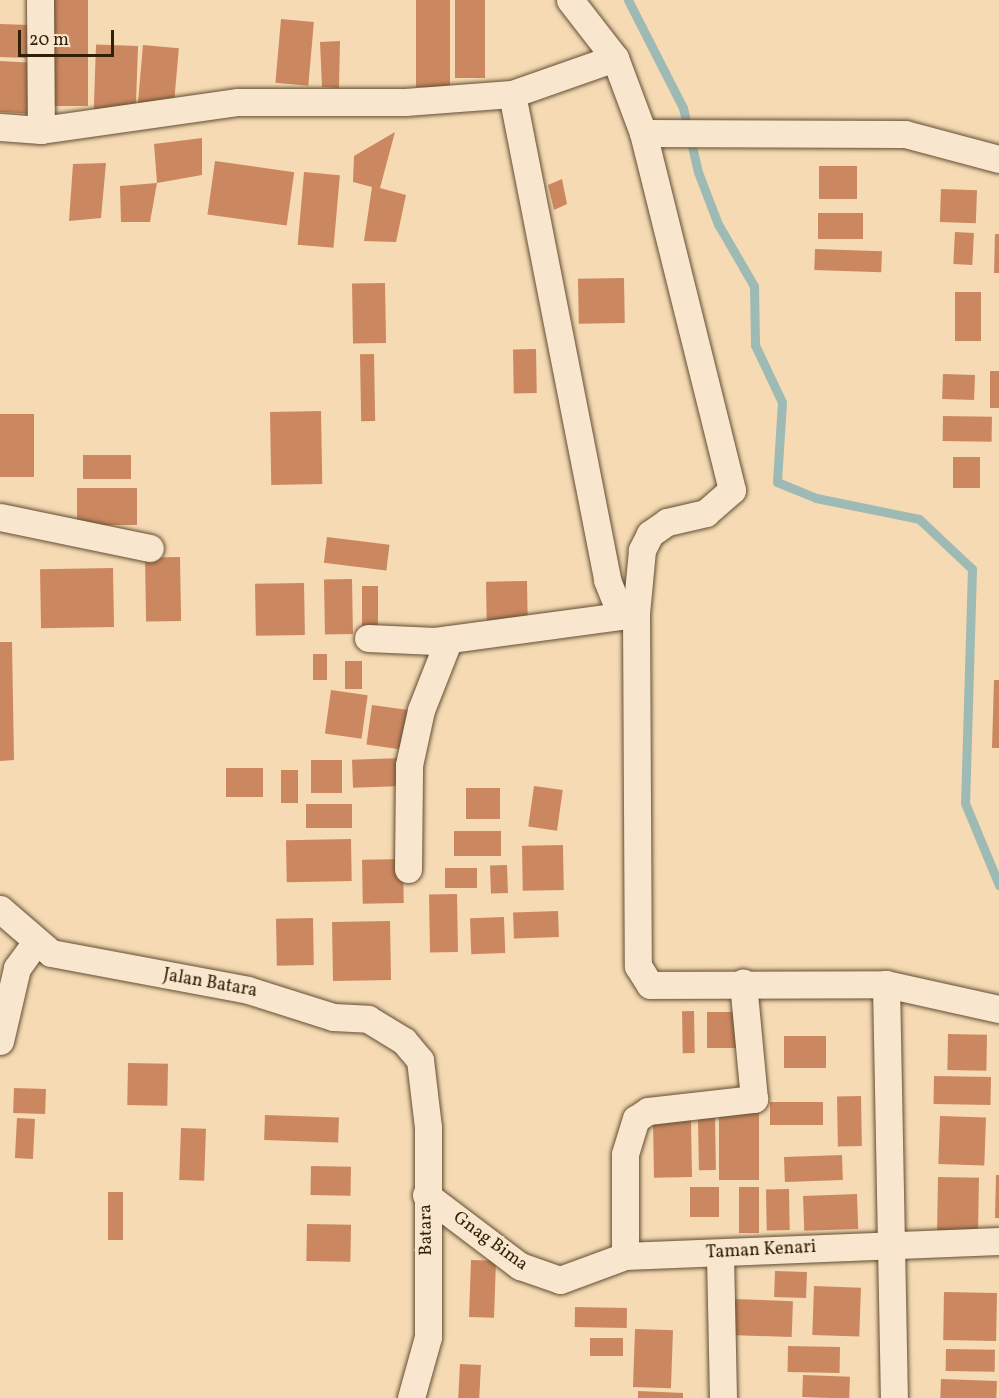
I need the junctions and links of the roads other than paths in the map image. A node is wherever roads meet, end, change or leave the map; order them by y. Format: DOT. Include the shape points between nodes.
graph roads {
  1 [pos="40,0"];
  2 [pos="570,0"];
  3 [pos="615,58"];
  4 [pos="512,94"];
  5 [pos="0,127"];
  6 [pos="41,129"];
  7 [pos="656,133"];
  8 [pos="999,159"];
  9 [pos="0,517"];
  10 [pos="150,548"];
  11 [pos="628,614"];
  12 [pos="368,638"];
  13 [pos="449,639"];
  14 [pos="408,868"];
  15 [pos="0,909"];
  16 [pos="35,943"];
  17 [pos="743,983"];
  18 [pos="886,984"];
  19 [pos="999,1009"];
  20 [pos="0,1041"];
  21 [pos="420,1060"];
  22 [pos="426,1195"];
  23 [pos="999,1241"];
  24 [pos="892,1250"];
  25 [pos="720,1255"];
  26 [pos="625,1256"];
  27 [pos="999,1258"];
  28 [pos="411,1398"];
  29 [pos="723,1398"];
  30 [pos="894,1398"];
  1 -- 6 [label="street"];
  2 -- 3 [label="street"];
  3 -- 4 [label="street"];
  3 -- 7 [label="street"];
  4 -- 6 [label="street" via="405,102 238,102"];
  4 -- 11 [label="street" via="607,580"];
  5 -- 6 [label="street"];
  7 -- 8 [label="street" via="706,130 905,134"];
  7 -- 11 [label="street" via="732,490 706,513 667,522 650,534 642,550"];
  9 -- 10 [label="street"];
  11 -- 13 [label="street"];
  11 -- 17 [label="street" via="641,978 650,985"];
  12 -- 13 [label="street"];
  13 -- 14 [label="street" via="421,711 409,765"];
  15 -- 16 [label="street, Jalan Batara"];
  16 -- 20 [label="street" via="17,968"];
  16 -- 21 [label="street, Jalan Batara" via="74,961 248,990 333,1017 368,1019 404,1041"];
  17 -- 18 [label="street"];
  17 -- 26 [label="street" via="754,1099 642,1113 625,1154"];
  18 -- 19 [label="street"];
  18 -- 24 [label="street"];
  21 -- 22 [label="street, Batara" via="428,1127"];
  22 -- 26 [label="street, Gnag Bima" via="533,1274 571,1279"];
  22 -- 28 [label="street, Batara" via="428,1336"];
  23 -- 24 [label="street, Taman Kenari"];
  24 -- 25 [label="street, Taman Kenari"];
  24 -- 27 [label="street"];
  24 -- 30 [label="street"];
  25 -- 26 [label="street, Taman Kenari"];
  25 -- 29 [label="street"];
}
